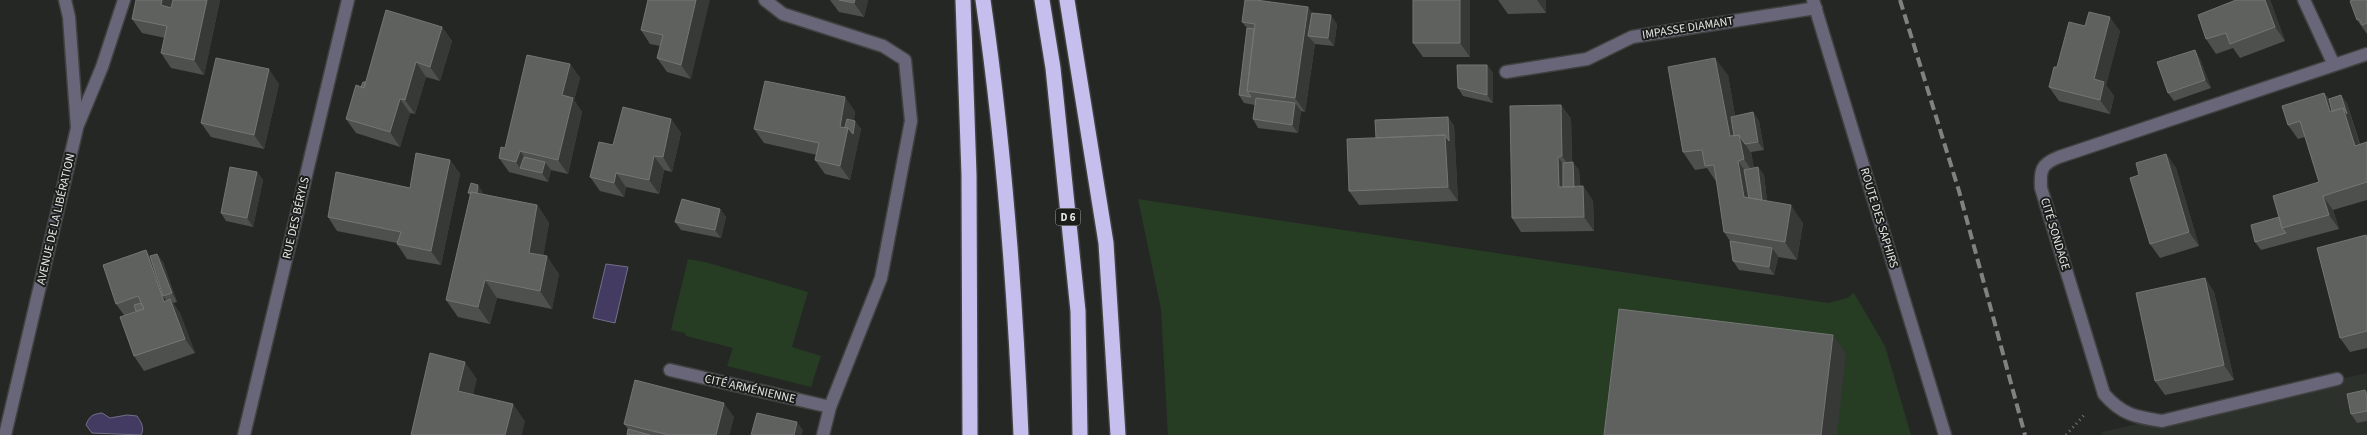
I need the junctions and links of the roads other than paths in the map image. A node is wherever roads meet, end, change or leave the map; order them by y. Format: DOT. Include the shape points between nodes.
graph roads {
  1 [pos="65,0"];
  2 [pos="124,0"];
  3 [pos="348,0"];
  4 [pos="765,0"];
  5 [pos="963,0"];
  6 [pos="983,0"];
  7 [pos="1042,0"];
  8 [pos="1067,0"];
  9 [pos="2304,0"];
  10 [pos="1815,4"];
  11 [pos="2367,54"];
  12 [pos="2334,65"];
  13 [pos="1506,72"];
  14 [pos="77,128"];
  15 [pos="670,370"];
  16 [pos="2337,379"];
  17 [pos="830,407"];
  18 [pos="5,435"];
  19 [pos="244,435"];
  20 [pos="823,435"];
  21 [pos="970,435"];
  22 [pos="1021,435"];
  23 [pos="1080,435"];
  24 [pos="1118,435"];
  25 [pos="1945,435"];
  1 -- 14 [label="street, AVENUE DE LA LIBÉRATION"];
  2 -- 14 [label="street"];
  3 -- 19 [label="street, RUE DES BÉRYLS"];
  4 -- 17 [label="street" via="783,14 883,46 905,60 911,120 881,278"];
  5 -- 21 [label="highway" via="969,175"];
  6 -- 22 [label="highway" via="993,68 1016,317"];
  7 -- 23 [label="highway, D 6" via="1053,68 1078,311"];
  8 -- 24 [label="highway" via="1106,243"];
  9 -- 12 [label="street"];
  10 -- 13 [label="street, IMPASSE DIAMANT" via="1632,37 1587,59"];
  10 -- 25 [label="street, ROUTE DES SAPHIRS"];
  11 -- 12 [label="street, CITÉ SONDAGE"];
  12 -- 16 [label="street, CITÉ SONDAGE" via="2059,157 2047,162 2040,173 2041,188 2104,394 2116,408 2133,416 2162,421"];
  14 -- 18 [label="street, AVENUE DE LA LIBÉRATION"];
  15 -- 17 [label="street, CITÉ ARMÉNIENNE"];
  17 -- 20 [label="street"];
}
